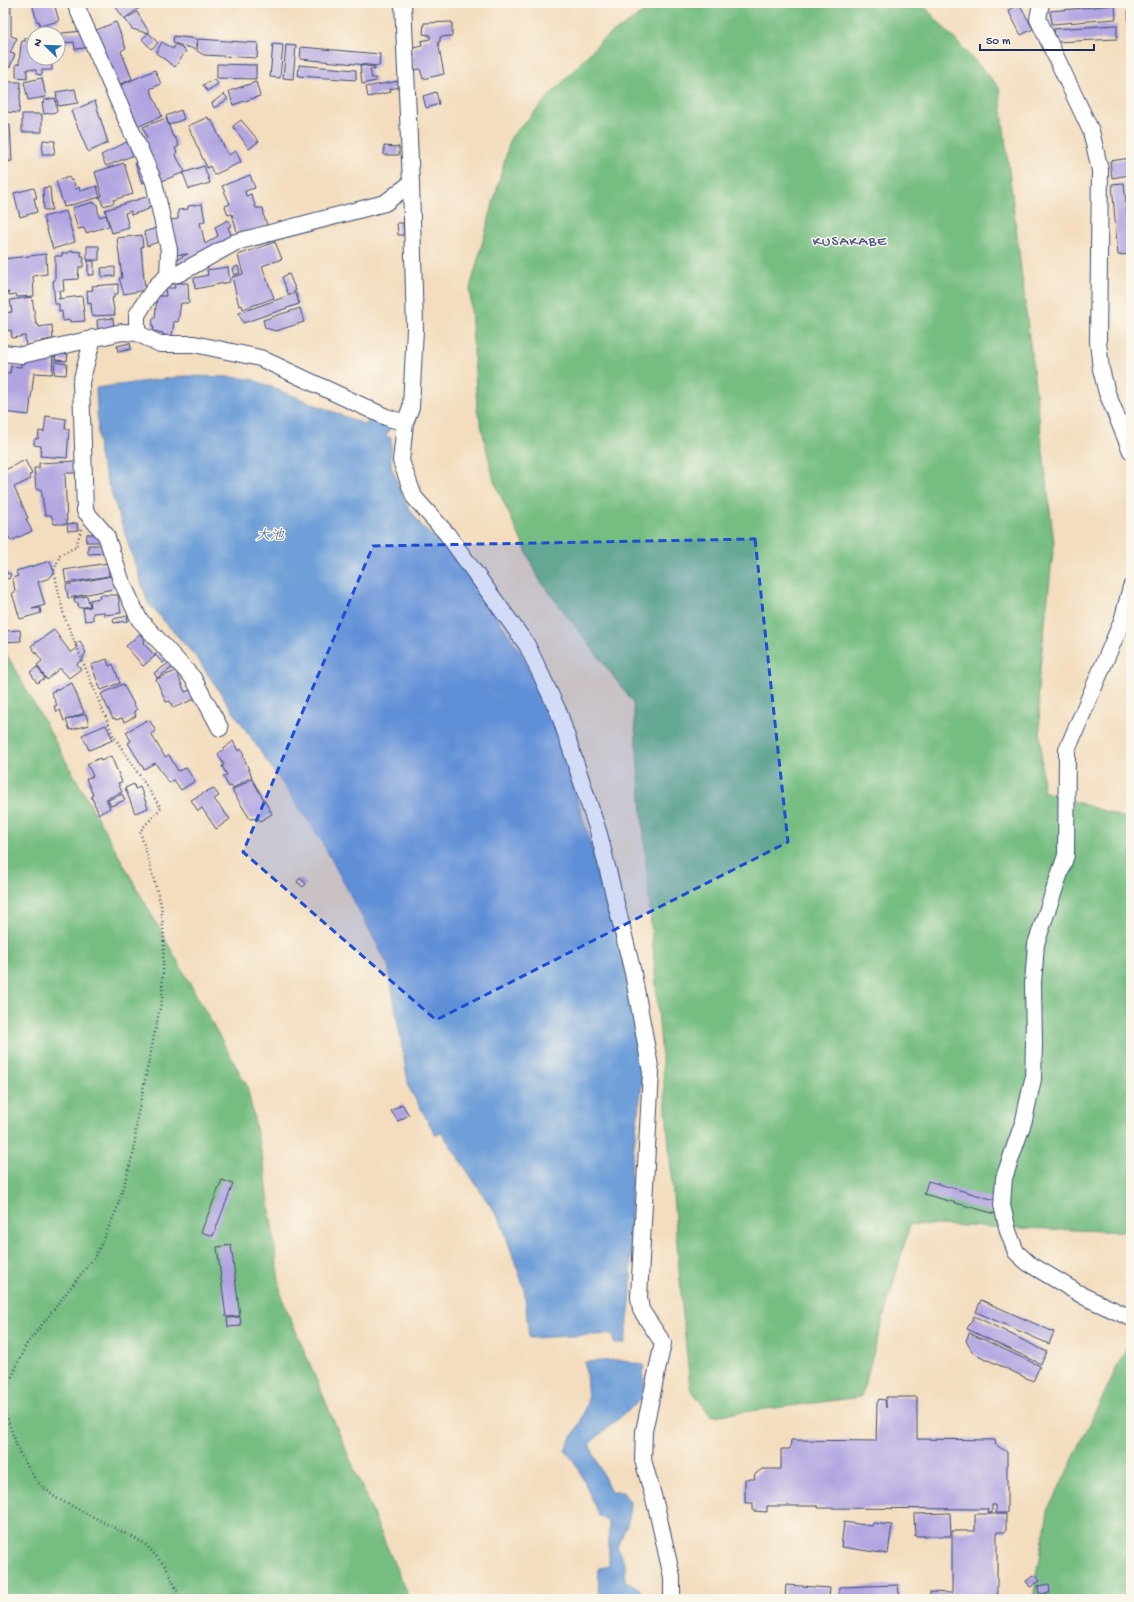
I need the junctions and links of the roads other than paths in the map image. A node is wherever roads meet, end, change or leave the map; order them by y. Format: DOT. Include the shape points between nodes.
graph roads {
  1 [pos="75,3"];
  2 [pos="403,3"];
  3 [pos="1041,3"];
  4 [pos="411,183"];
  5 [pos="168,276"];
  6 [pos="137,333"];
  7 [pos="93,338"];
  8 [pos="3,353"];
  9 [pos="405,423"];
  10 [pos="1131,451"];
  11 [pos="1131,587"];
  12 [pos="220,728"];
  13 [pos="1131,1318"];
  14 [pos="672,1599"];
  1 -- 5 [label="street" via="154,182 170,250"];
  2 -- 4 [label="street"];
  3 -- 10 [label="street" via="1038,19 1091,131 1100,170 1098,342 1107,394"];
  4 -- 5 [label="street" via="385,202 236,242 178,274"];
  4 -- 9 [label="street" via="415,329 411,407"];
  5 -- 6 [label="street" via="156,286 137,315"];
  6 -- 7 [label="street" via="122,332"];
  6 -- 9 [label="street" via="160,344 194,344 260,358 386,417"];
  7 -- 8 [label="street" via="28,353"];
  7 -- 12 [label="street" via="81,382 85,511 106,535 121,580 139,619 193,678"];
  9 -- 14 [label="street" via="401,461 414,496 447,534 527,645 559,713 599,834 633,973 651,1072 641,1310 663,1343 644,1430 642,1460 657,1510 672,1577"];
  11 -- 13 [label="street" via="1122,620 1067,750 1066,855 1036,944 1033,983 1033,1079 1024,1120 1004,1178 1002,1205 1016,1252 1028,1264 1085,1297"];
}
